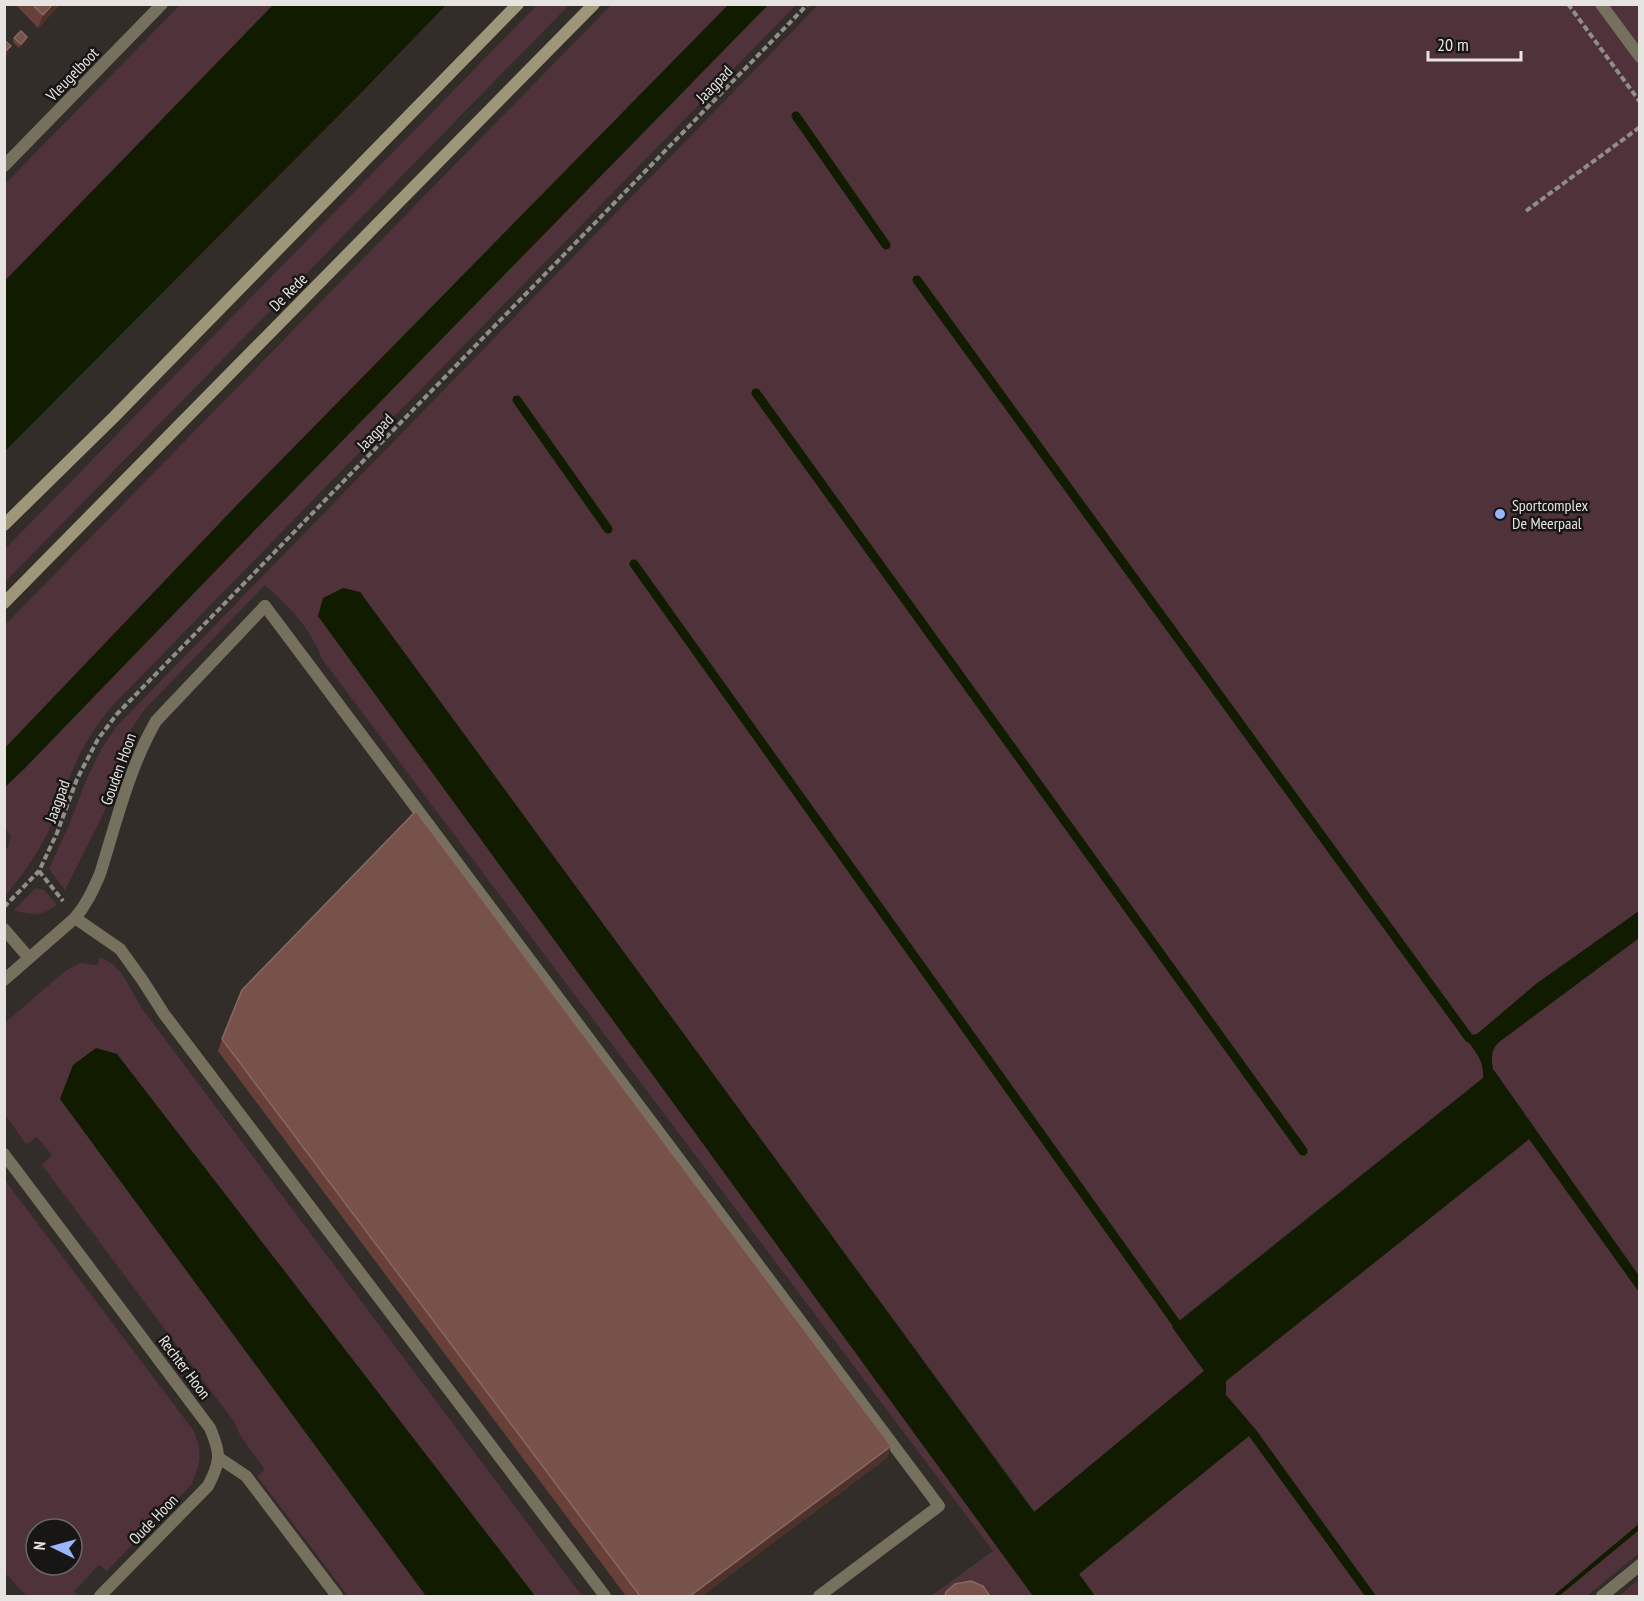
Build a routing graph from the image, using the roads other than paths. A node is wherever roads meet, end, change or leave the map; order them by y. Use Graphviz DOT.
graph roads {
  1 [pos="162,4"];
  2 [pos="518,4"];
  3 [pos="594,4"];
  4 [pos="1601,4"];
  5 [pos="1640,57"];
  6 [pos="4,166"];
  7 [pos="4,525"];
  8 [pos="4,603"];
  9 [pos="75,918"];
  10 [pos="4,929"];
  11 [pos="29,958"];
  12 [pos="4,980"];
  13 [pos="4,1154"];
  14 [pos="219,1458"];
  15 [pos="1640,1565"];
  16 [pos="100,1596"];
  17 [pos="337,1596"];
  18 [pos="605,1596"];
  19 [pos="819,1596"];
  20 [pos="1602,1596"];
  1 -- 6 [label="street, Vleugelboot"];
  2 -- 7 [label="main road"];
  3 -- 8 [label="main road, De Rede"];
  4 -- 5 [label="street"];
  9 -- 11 [label="street, Gouden Hoon"];
  9 -- 18 [label="street"];
  9 -- 19 [label="street, Gouden Hoon"];
  10 -- 11 [label="street"];
  11 -- 12 [label="street, Gouden Hoon"];
  13 -- 14 [label="street, Rechter Hoon"];
  14 -- 16 [label="street, Oude Hoon"];
  14 -- 17 [label="street"];
  15 -- 20 [label="street"];
}
